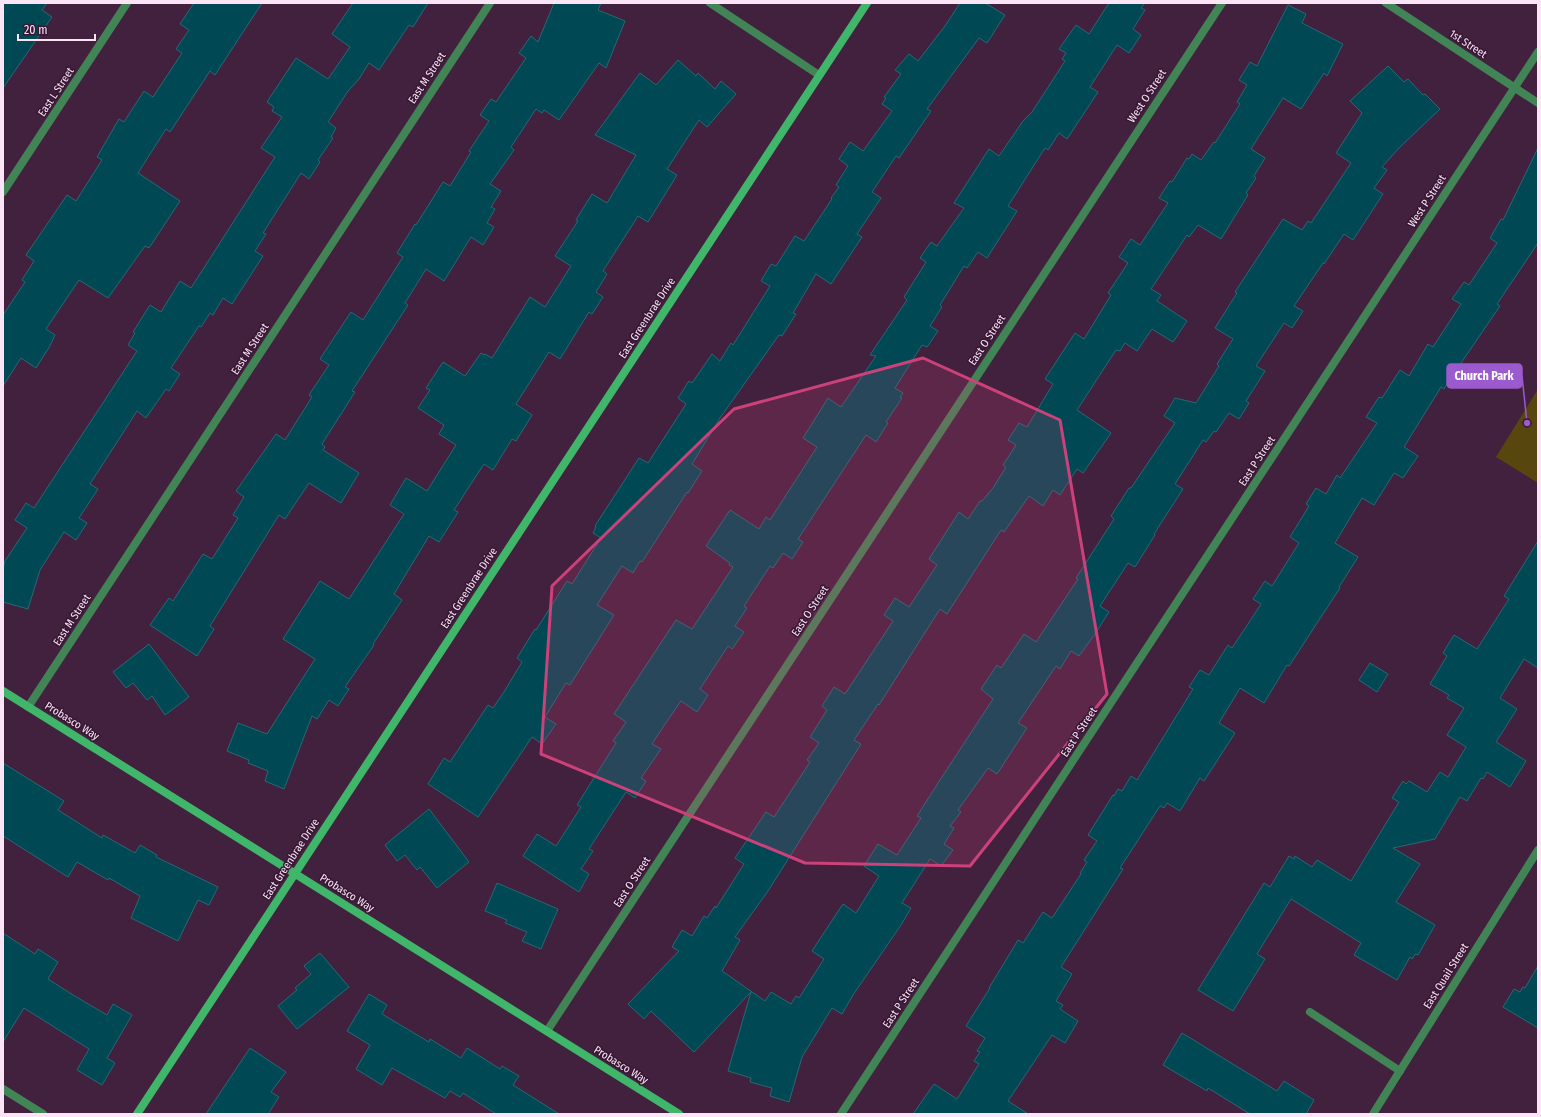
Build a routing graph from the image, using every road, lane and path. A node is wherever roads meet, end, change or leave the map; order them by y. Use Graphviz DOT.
graph roads {
  1 [pos="127,3"];
  2 [pos="490,3"];
  3 [pos="710,3"];
  4 [pos="867,3"];
  5 [pos="1222,3"];
  6 [pos="1386,3"];
  7 [pos="1538,52"];
  8 [pos="820,75"];
  9 [pos="1515,88"];
  10 [pos="1538,103"];
  11 [pos="3,192"];
  12 [pos="1091,202"];
  13 [pos="1335,361"];
  14 [pos="3,691"];
  15 [pos="28,706"];
  16 [pos="1538,850"];
  17 [pos="295,874"];
  18 [pos="1310,1012"];
  19 [pos="547,1032"];
  20 [pos="1400,1071"];
  21 [pos="3,1089"];
  22 [pos="43,1114"];
  23 [pos="137,1114"];
  24 [pos="679,1114"];
  25 [pos="841,1114"];
  26 [pos="1373,1114"];
  1 -- 11 [label="street, East L Street"];
  2 -- 15 [label="street, East M Street"];
  3 -- 8 [label="street"];
  4 -- 8 [label="street, East Greenbrae Drive"];
  5 -- 12 [label="street, West O Street"];
  6 -- 9 [label="street, 1st Street"];
  7 -- 9 [label="street, West P Street"];
  8 -- 17 [label="street, East Greenbrae Drive"];
  9 -- 10 [label="street, 1st Street"];
  9 -- 13 [label="street, West P Street"];
  12 -- 19 [label="street, East O Street"];
  13 -- 25 [label="street, East P Street"];
  14 -- 15 [label="street, Probasco Way"];
  15 -- 17 [label="street, Probasco Way"];
  16 -- 20 [label="street, East Quail Street"];
  17 -- 19 [label="street, Probasco Way"];
  17 -- 23 [label="street, East Greenbrae Drive"];
  18 -- 20 [label="street"];
  19 -- 24 [label="street, Probasco Way"];
  20 -- 26 [label="street, East Quail Street"];
  21 -- 22 [label="street"];
}
